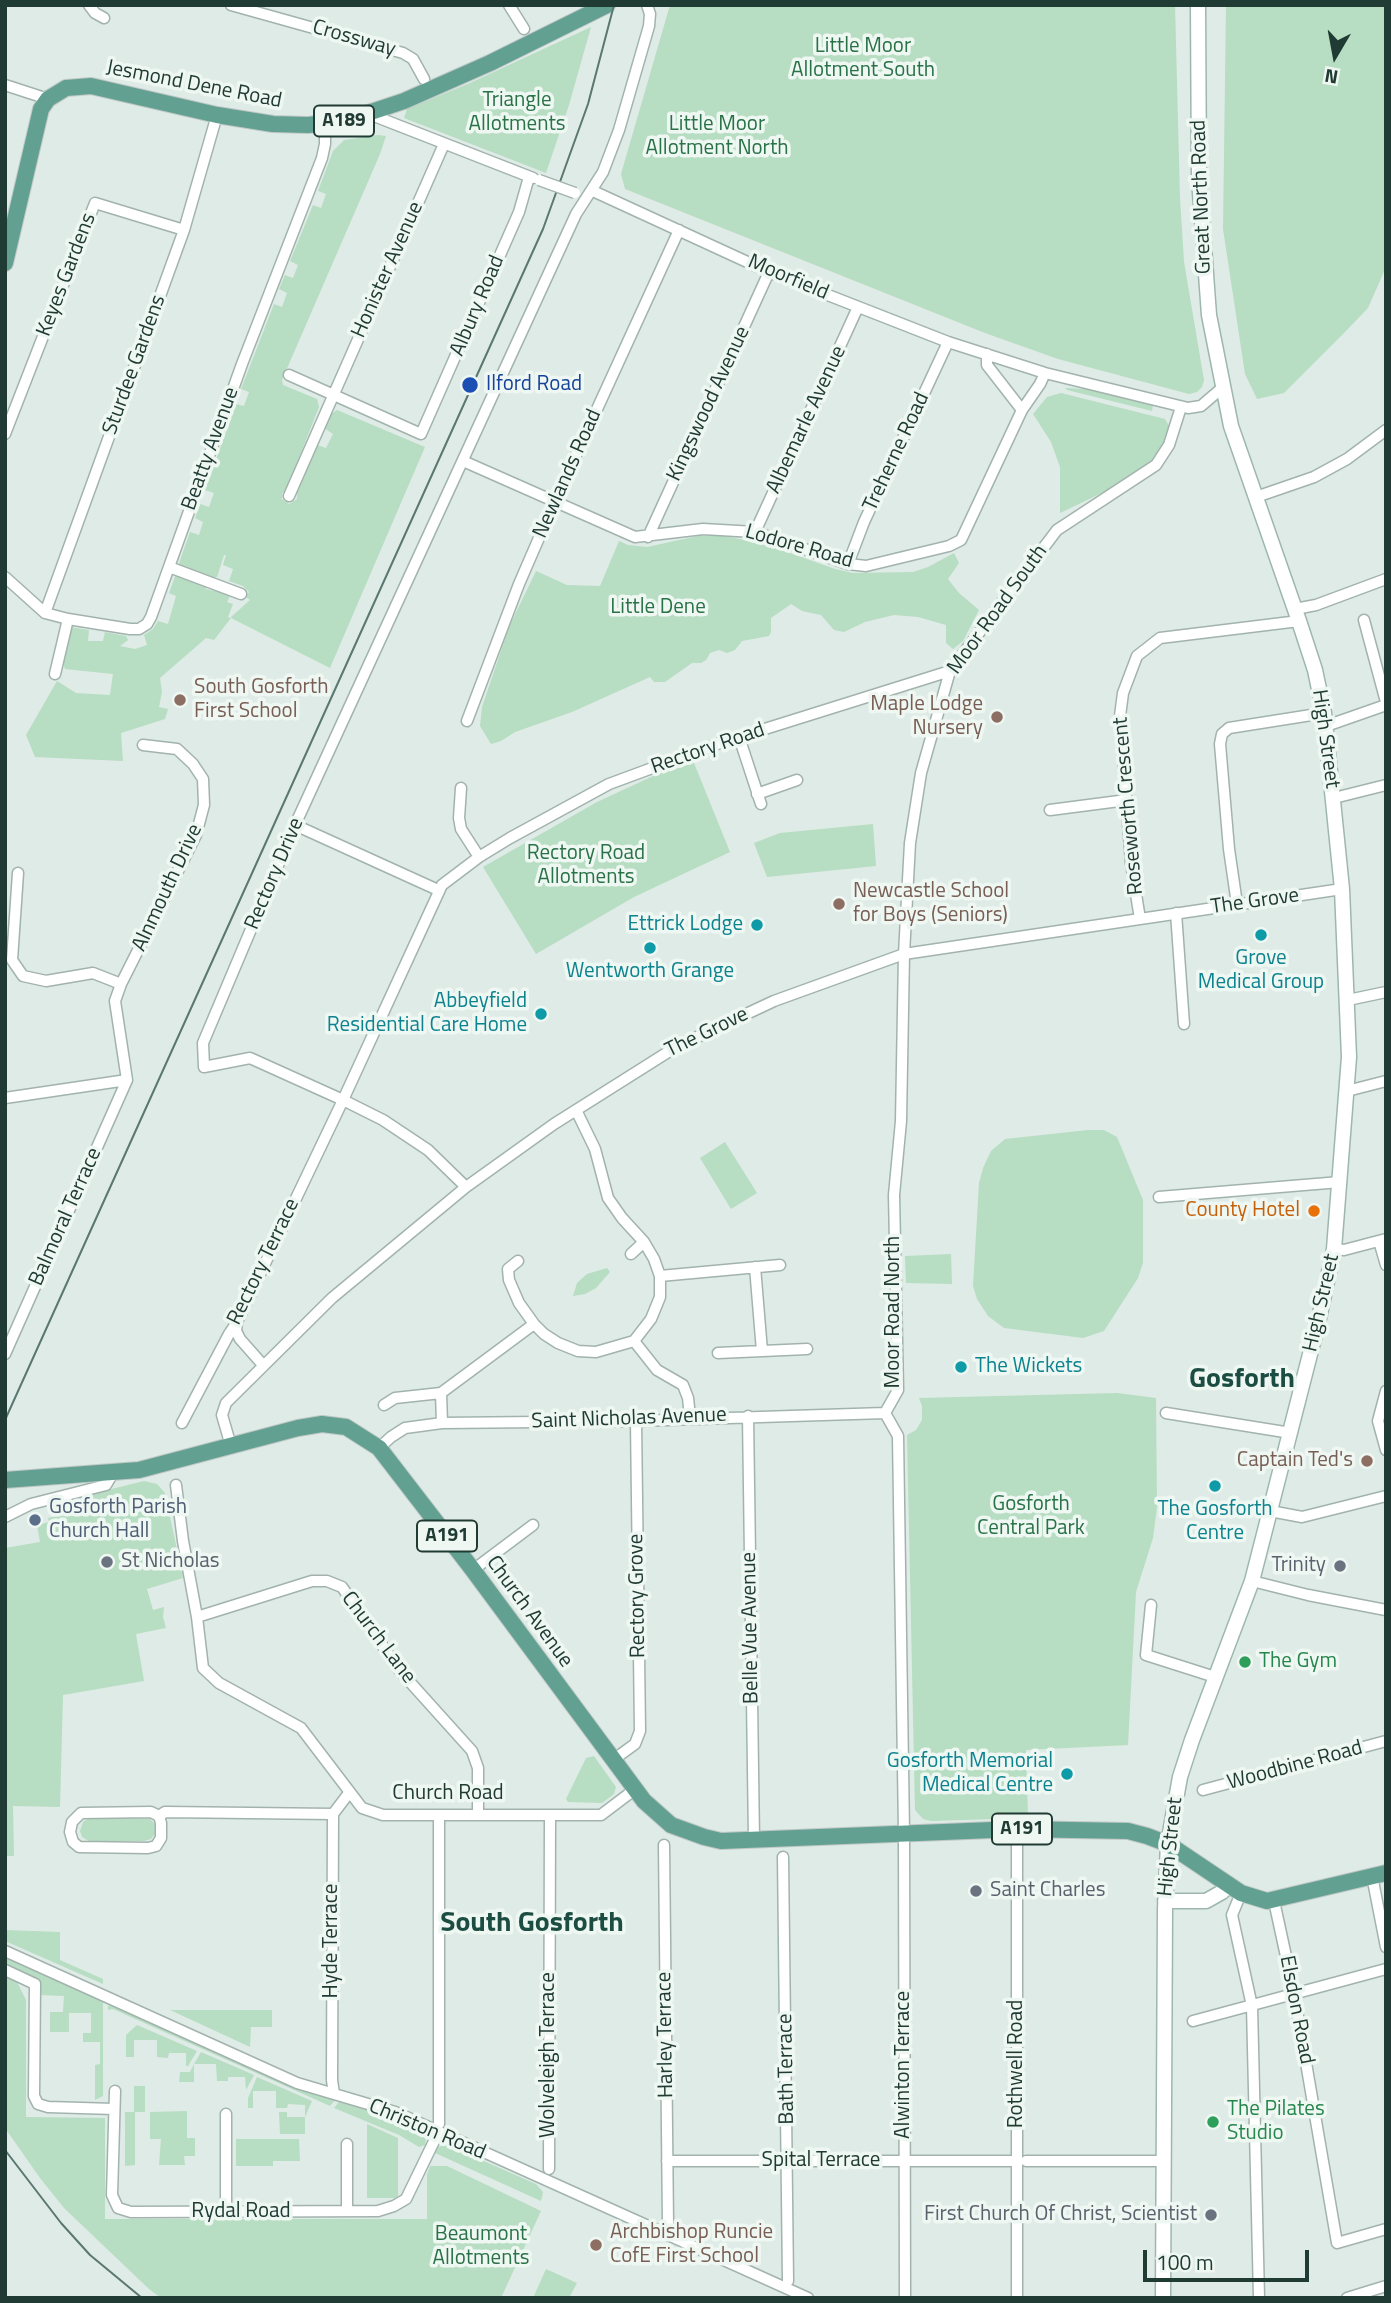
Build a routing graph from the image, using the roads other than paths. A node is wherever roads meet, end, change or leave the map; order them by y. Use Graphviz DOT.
graph roads {
  1 [pos="89,5"];
  2 [pos="231,5"];
  3 [pos="509,5"];
  4 [pos="647,5"];
  5 [pos="1198,5"];
  6 [pos="593,9"];
  7 [pos="104,18"];
  8 [pos="524,29"];
  9 [pos="424,79"];
  10 [pos="5,85"];
  11 [pos="48,99"];
  12 [pos="369,114"];
  13 [pos="217,115"];
  14 [pos="325,124"];
  15 [pos="444,144"];
  16 [pos="534,178"];
  17 [pos="590,194"];
  18 [pos="184,230"];
  19 [pos="680,230"];
  20 [pos="5,263"];
  21 [pos="769,272"];
  22 [pos="858,307"];
  23 [pos="948,342"];
  24 [pos="987,354"];
  25 [pos="1045,373"];
  26 [pos="289,375"];
  27 [pos="1222,388"];
  28 [pos="332,396"];
  29 [pos="1181,407"];
  30 [pos="1022,410"];
  31 [pos="1386,430"];
  32 [pos="5,434"];
  33 [pos="463,461"];
  34 [pos="289,496"];
  35 [pos="1256,497"];
  36 [pos="555,501"];
  37 [pos="755,532"];
  38 [pos="648,537"];
  39 [pos="848,564"];
  40 [pos="169,567"];
  41 [pos="5,577"];
  42 [pos="1386,579"];
  43 [pos="241,594"];
  44 [pos="45,613"];
  45 [pos="1297,615"];
  46 [pos="68,619"];
  47 [pos="1364,620"];
  48 [pos="950,671"];
  49 [pos="55,674"];
  50 [pos="1386,704"];
  51 [pos="1325,719"];
  52 [pos="467,721"];
  53 [pos="739,737"];
  54 [pos="143,745"];
  55 [pos="797,780"];
  56 [pos="1386,785"];
  57 [pos="461,788"];
  58 [pos="1334,798"];
  59 [pos="1127,800"];
  60 [pos="1050,810"];
  61 [pos="295,825"];
  62 [pos="479,857"];
  63 [pos="18,873"];
  64 [pos="1342,889"];
  65 [pos="438,890"];
  66 [pos="1237,904"];
  67 [pos="1177,913"];
  68 [pos="1140,919"];
  69 [pos="904,954"];
  70 [pos="121,984"];
  71 [pos="1386,992"];
  72 [pos="1348,1000"];
  73 [pos="1184,1024"];
  74 [pos="127,1080"];
  75 [pos="1386,1082"];
  76 [pos="1347,1091"];
  77 [pos="5,1098"];
  78 [pos="343,1100"];
  79 [pos="576,1110"];
  80 [pos="1340,1182"];
  81 [pos="466,1186"];
  82 [pos="1159,1197"];
  83 [pos="1382,1240"];
  84 [pos="644,1242"];
  85 [pos="1334,1249"];
  86 [pos="631,1254"];
  87 [pos="518,1261"];
  88 [pos="780,1265"];
  89 [pos="1386,1265"];
  90 [pos="755,1267"];
  91 [pos="660,1276"];
  92 [pos="237,1322"];
  93 [pos="534,1324"];
  94 [pos="634,1341"];
  95 [pos="807,1349"];
  96 [pos="762,1351"];
  97 [pos="718,1353"];
  98 [pos="5,1354"];
  99 [pos="263,1365"];
  100 [pos="1386,1391"];
  101 [pos="441,1393"];
  102 [pos="384,1405"];
  103 [pos="886,1413"];
  104 [pos="1166,1413"];
  105 [pos="748,1416"];
  106 [pos="690,1417"];
  107 [pos="636,1421"];
  108 [pos="182,1423"];
  109 [pos="442,1423"];
  110 [pos="1291,1433"];
  111 [pos="230,1446"];
  112 [pos="379,1448"];
  113 [pos="1386,1450"];
  114 [pos="113,1473"];
  115 [pos="5,1479"];
  116 [pos="176,1485"];
  117 [pos="1386,1496"];
  118 [pos="1270,1511"];
  119 [pos="5,1517"];
  120 [pos="533,1525"];
  121 [pos="473,1570"];
  122 [pos="1252,1581"];
  123 [pos="1151,1605"];
  124 [pos="1386,1610"];
  125 [pos="197,1617"];
  126 [pos="1215,1677"];
  127 [pos="1386,1741"];
  128 [pos="614,1760"];
  129 [pos="1203,1790"];
  130 [pos="348,1793"];
  131 [pos="639,1795"];
  132 [pos="333,1814"];
  133 [pos="478,1815"];
  134 [pos="159,1816"];
  135 [pos="439,1816"];
  136 [pos="550,1816"];
  137 [pos="1017,1829"];
  138 [pos="904,1832"];
  139 [pos="754,1839"];
  140 [pos="1168,1844"];
  141 [pos="664,1845"];
  142 [pos="783,1857"];
  143 [pos="1379,1875"];
  144 [pos="1235,1889"];
  145 [pos="1165,1901"];
  146 [pos="1274,1901"];
  147 [pos="1386,1947"];
  148 [pos="5,1951"];
  149 [pos="1386,1969"];
  150 [pos="5,1970"];
  151 [pos="1294,1993"];
  152 [pos="1252,2006"];
  153 [pos="1193,2021"];
  154 [pos="115,2091"];
  155 [pos="334,2094"];
  156 [pos="114,2109"];
  157 [pos="226,2114"];
  158 [pos="439,2128"];
  159 [pos="347,2144"];
  160 [pos="667,2161"];
  161 [pos="787,2161"];
  162 [pos="904,2161"];
  163 [pos="1022,2161"];
  164 [pos="1165,2161"];
  165 [pos="549,2169"];
  166 [pos="347,2211"];
  167 [pos="226,2212"];
  168 [pos="667,2224"];
  169 [pos="1386,2229"];
  170 [pos="788,2281"];
  171 [pos="1386,2286"];
  172 [pos="808,2298"];
  173 [pos="905,2298"];
  174 [pos="1017,2298"];
  175 [pos="1163,2298"];
  176 [pos="1259,2298"];
  177 [pos="1347,2298"];
  1 -- 7 [label="street"];
  2 -- 9 [label="street, Crossway"];
  3 -- 8 [label="street"];
  4 -- 17 [label="street"];
  5 -- 27 [label="main road, Great North Road"];
  6 -- 12 [label="main road, Jesmond Dene Road / A189"];
  10 -- 11 [label="street"];
  11 -- 13 [label="main road, Jesmond Dene Road / A189"];
  11 -- 20 [label="main road"];
  12 -- 14 [label="main road, Jesmond Dene Road / A189"];
  12 -- 15 [label="street, Moorfield"];
  13 -- 14 [label="main road, Jesmond Dene Road / A189"];
  13 -- 18 [label="street, Sturdee Gardens"];
  14 -- 40 [label="street, Beatty Avenue"];
  15 -- 16 [label="street, Moorfield"];
  15 -- 28 [label="street, Honister Avenue"];
  16 -- 17 [label="street, Moorfield, bridge"];
  16 -- 28 [label="street, Albury Road"];
  17 -- 19 [label="street, Moorfield"];
  17 -- 33 [label="street"];
  18 -- 32 [label="street, Keyes Gardens"];
  18 -- 44 [label="street, Sturdee Gardens"];
  19 -- 21 [label="street, Moorfield"];
  19 -- 36 [label="street, Newlands Road"];
  21 -- 22 [label="street, Moorfield"];
  21 -- 38 [label="street, Kingswood Avenue"];
  22 -- 23 [label="street, Moorfield"];
  22 -- 37 [label="street, Albemarle Avenue"];
  23 -- 24 [label="street, Moorfield"];
  23 -- 39 [label="street, Treherne Road"];
  24 -- 25 [label="street, Moorfield"];
  24 -- 30 [label="street"];
  25 -- 29 [label="street, Moorfield"];
  25 -- 30 [label="street, Lodore Road"];
  26 -- 28 [label="street"];
  27 -- 29 [label="street"];
  27 -- 35 [label="main road, High Street"];
  28 -- 34 [label="street, Honister Avenue"];
  29 -- 48 [label="street, Moor Road South"];
  30 -- 39 [label="street, Lodore Road"];
  31 -- 35 [label="street"];
  33 -- 36 [label="street, Lodore Road"];
  33 -- 61 [label="street, Rectory Drive"];
  35 -- 45 [label="main road, High Street"];
  36 -- 38 [label="street, Lodore Road"];
  36 -- 52 [label="street, Newlands Road"];
  37 -- 38 [label="street, Lodore Road"];
  37 -- 39 [label="street, Lodore Road"];
  40 -- 43 [label="street"];
  40 -- 46 [label="street, Beatty Avenue"];
  41 -- 44 [label="street, Beatty Avenue"];
  42 -- 45 [label="street, Roseworth Crescent"];
  44 -- 46 [label="street, Beatty Avenue"];
  45 -- 51 [label="main road, High Street"];
  45 -- 59 [label="street, Roseworth Crescent"];
  46 -- 49 [label="street"];
  47 -- 50 [label="street"];
  48 -- 53 [label="street, Rectory Road"];
  48 -- 69 [label="street, Moor Road South"];
  50 -- 51 [label="street"];
  51 -- 58 [label="main road, High Street"];
  51 -- 66 [label="street"];
  53 -- 55 [label="street"];
  53 -- 62 [label="street, Rectory Road"];
  54 -- 70 [label="street, Alnmouth Drive"];
  56 -- 58 [label="street"];
  57 -- 62 [label="street"];
  58 -- 64 [label="main road, High Street"];
  59 -- 60 [label="street"];
  59 -- 68 [label="street, Roseworth Crescent"];
  61 -- 65 [label="street"];
  61 -- 78 [label="street, Rectory Drive"];
  62 -- 65 [label="street, Rectory Road"];
  63 -- 70 [label="street"];
  64 -- 66 [label="street, The Grove"];
  64 -- 72 [label="main road, High Street"];
  65 -- 78 [label="street, Rectory Road"];
  66 -- 67 [label="street, The Grove"];
  67 -- 68 [label="street, The Grove"];
  67 -- 73 [label="street"];
  68 -- 69 [label="street, The Grove"];
  69 -- 79 [label="street, The Grove"];
  69 -- 103 [label="street, Moor Road North"];
  70 -- 74 [label="street, Alnmouth Drive"];
  71 -- 72 [label="street"];
  72 -- 76 [label="main road, High Street"];
  74 -- 77 [label="street"];
  74 -- 98 [label="street, Balmoral Terrace"];
  75 -- 76 [label="street"];
  76 -- 80 [label="main road, High Street"];
  78 -- 81 [label="street"];
  78 -- 92 [label="street, Rectory Terrace"];
  79 -- 81 [label="street, The Grove"];
  79 -- 84 [label="street"];
  80 -- 82 [label="street"];
  80 -- 85 [label="main road, High Street"];
  81 -- 99 [label="street, The Grove"];
  83 -- 85 [label="street"];
  83 -- 89 [label="street"];
  84 -- 86 [label="street"];
  84 -- 91 [label="street"];
  85 -- 110 [label="main road, High Street"];
  87 -- 93 [label="street"];
  88 -- 90 [label="street"];
  90 -- 91 [label="street"];
  90 -- 96 [label="street"];
  91 -- 94 [label="street"];
  92 -- 99 [label="street"];
  92 -- 108 [label="street, Rectory Terrace"];
  93 -- 94 [label="street"];
  93 -- 101 [label="street"];
  94 -- 106 [label="street"];
  95 -- 96 [label="street"];
  96 -- 97 [label="street"];
  99 -- 111 [label="street, The Grove"];
  100 -- 113 [label="street"];
  101 -- 102 [label="street"];
  101 -- 109 [label="street"];
  103 -- 105 [label="street, Saint Nicholas Avenue"];
  103 -- 138 [label="street, Moor Road North"];
  104 -- 110 [label="street"];
  105 -- 106 [label="street, Saint Nicholas Avenue"];
  105 -- 139 [label="street, Belle Vue Avenue"];
  106 -- 107 [label="street, Saint Nicholas Avenue"];
  107 -- 109 [label="street, Saint Nicholas Avenue"];
  107 -- 128 [label="street, Rectory Grove"];
  109 -- 112 [label="street, Saint Nicholas Avenue"];
  110 -- 118 [label="main road, High Street"];
  111 -- 112 [label="main road, Church Avenue / A191"];
  111 -- 114 [label="main road, Church Avenue / A191"];
  112 -- 121 [label="main road, Church Avenue / A191"];
  114 -- 115 [label="main road, A191"];
  114 -- 119 [label="street"];
  116 -- 125 [label="street, Church Road"];
  117 -- 118 [label="street"];
  118 -- 122 [label="main road, High Street"];
  120 -- 121 [label="street"];
  121 -- 128 [label="main road, Church Avenue / A191"];
  122 -- 124 [label="street"];
  122 -- 126 [label="main road, High Street"];
  123 -- 126 [label="street"];
  125 -- 130 [label="street, Church Road"];
  125 -- 133 [label="street, Church Lane"];
  126 -- 140 [label="main road, High Street"];
  127 -- 129 [label="street, Woodbine Road"];
  128 -- 131 [label="main road, Church Avenue / A191"];
  130 -- 132 [label="street"];
  130 -- 135 [label="street, Church Road"];
  131 -- 136 [label="street, Church Road"];
  131 -- 139 [label="main road, A191"];
  132 -- 134 [label="street"];
  132 -- 155 [label="street, Hyde Terrace"];
  133 -- 135 [label="street, Church Road"];
  133 -- 136 [label="street, Church Road"];
  134 -- 134 [label="street"];
  135 -- 158 [label="street"];
  136 -- 165 [label="street, Wolveleigh Terrace"];
  137 -- 138 [label="main road, A191"];
  137 -- 140 [label="main road, A191"];
  137 -- 163 [label="street, Rothwell Road"];
  138 -- 139 [label="main road, A191"];
  138 -- 162 [label="street, Alwinton Terrace"];
  140 -- 144 [label="main road, A191"];
  140 -- 145 [label="main road, High Street"];
  141 -- 160 [label="street, Harley Terrace"];
  142 -- 161 [label="street, Bath Terrace"];
  143 -- 146 [label="main road, A191"];
  143 -- 147 [label="street"];
  144 -- 145 [label="main road"];
  144 -- 146 [label="main road, A191"];
  144 -- 152 [label="street"];
  145 -- 164 [label="main road, High Street"];
  146 -- 151 [label="street, Elsdon Road"];
  148 -- 155 [label="street, Christon Road"];
  149 -- 151 [label="street"];
  150 -- 156 [label="street"];
  151 -- 152 [label="street"];
  151 -- 169 [label="street, Elsdon Road"];
  152 -- 153 [label="street"];
  152 -- 176 [label="street"];
  154 -- 156 [label="street, Rydal Road"];
  155 -- 158 [label="street, Christon Road"];
  156 -- 167 [label="street, Rydal Road"];
  157 -- 167 [label="street"];
  158 -- 166 [label="street, Rydal Road"];
  158 -- 172 [label="street, Christon Road"];
  159 -- 166 [label="street"];
  160 -- 161 [label="street, Spital Terrace"];
  160 -- 168 [label="street, Harley Terrace"];
  161 -- 162 [label="street, Spital Terrace"];
  161 -- 170 [label="street, Bath Terrace"];
  162 -- 163 [label="street, Spital Terrace"];
  162 -- 173 [label="street, Alwinton Terrace"];
  163 -- 164 [label="street, Spital Terrace"];
  163 -- 174 [label="street, Rothwell Road"];
  164 -- 175 [label="main road, High Street"];
  166 -- 167 [label="street, Rydal Road"];
  171 -- 177 [label="street"];
}
